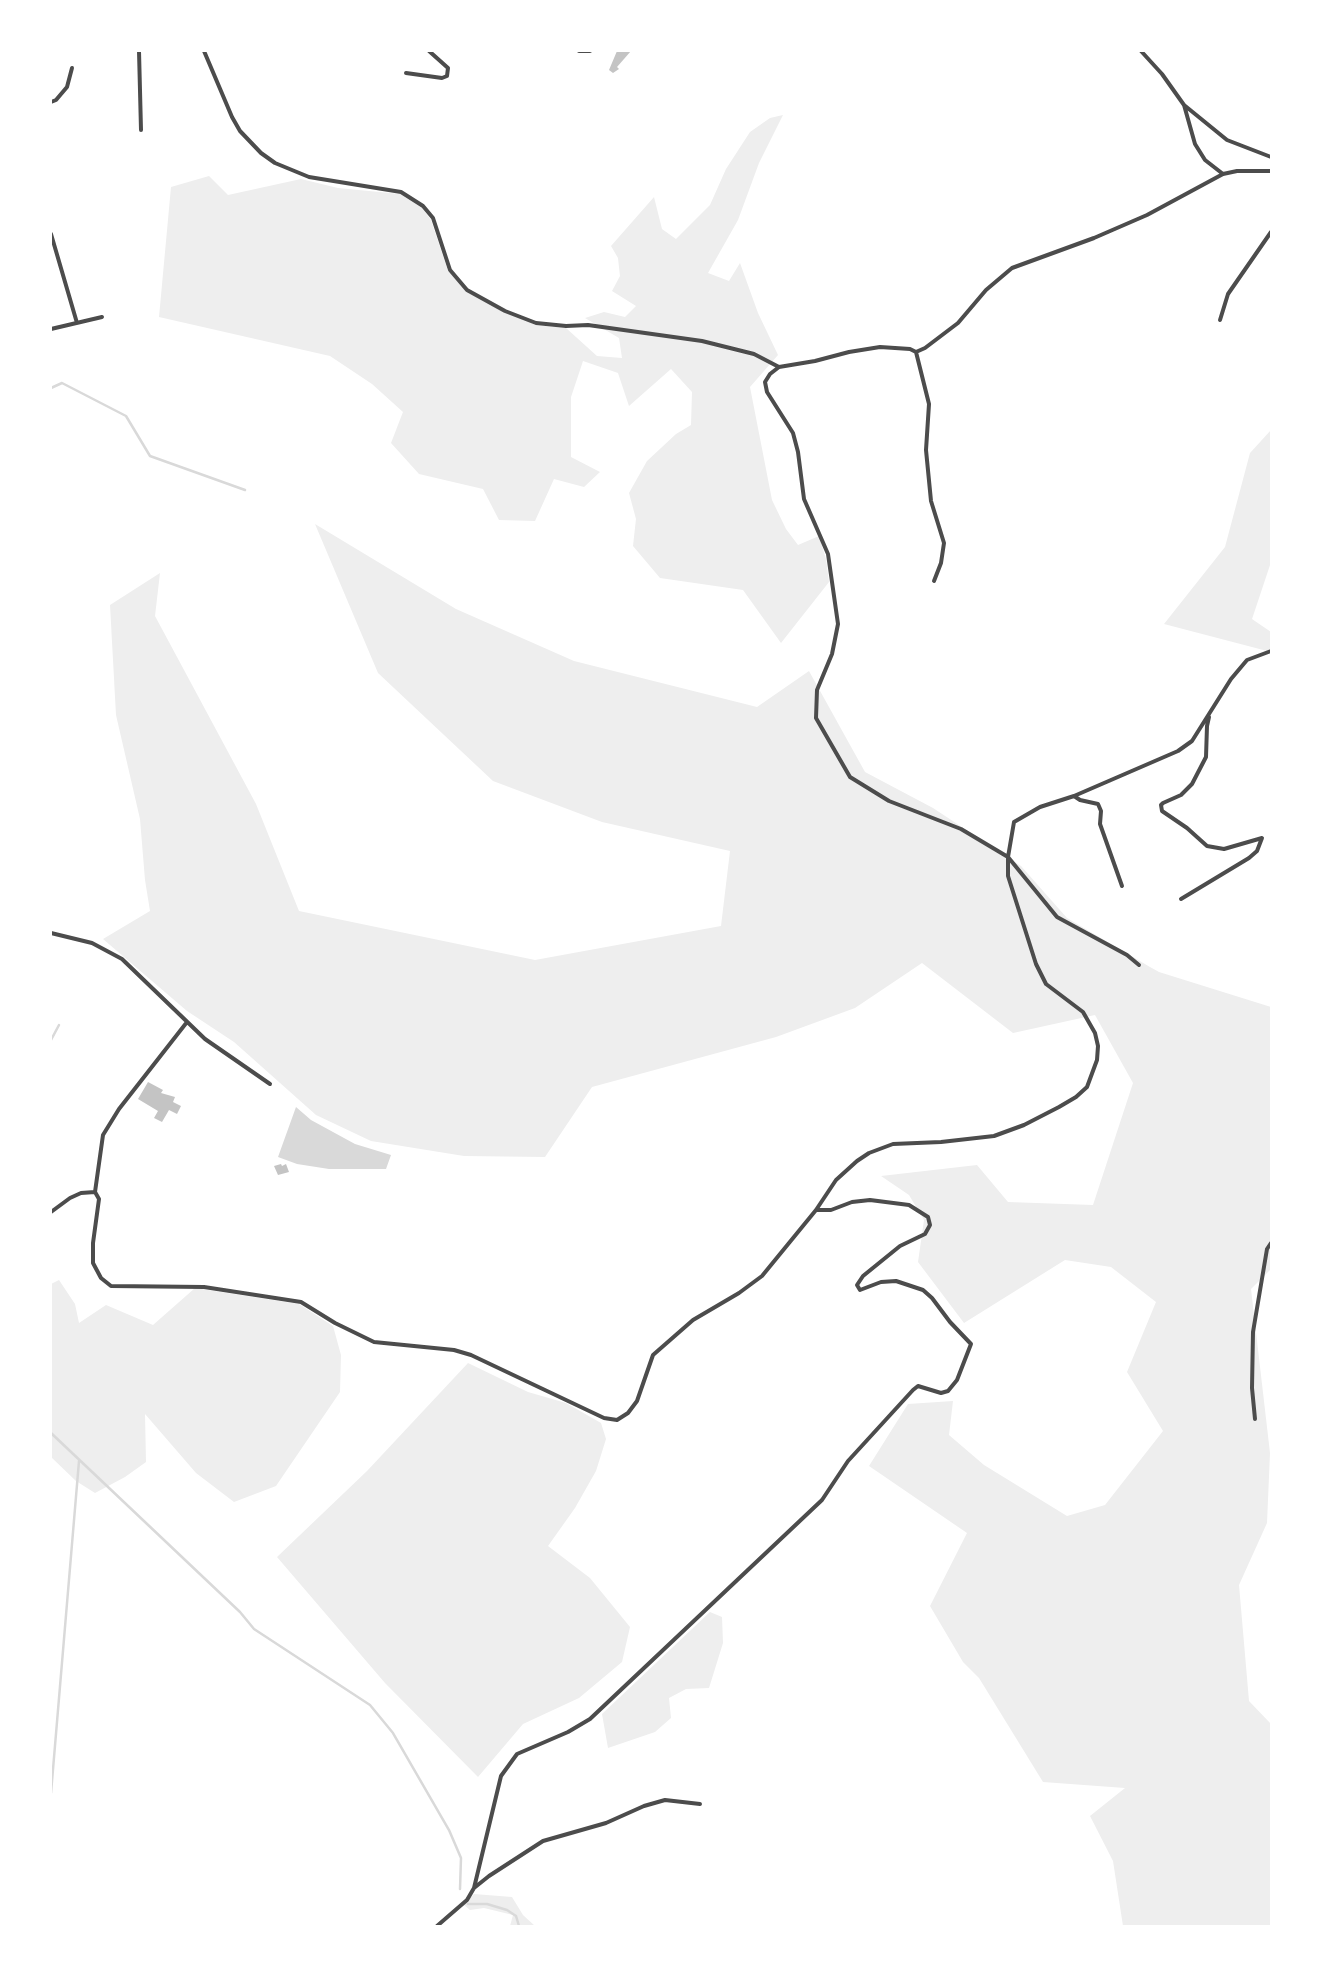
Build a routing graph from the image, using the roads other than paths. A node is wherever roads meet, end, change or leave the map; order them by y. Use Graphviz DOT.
graph roads {
  1 [pos="139,51"];
  2 [pos="204,51"];
  3 [pos="429,51"];
  4 [pos="579,51"];
  5 [pos="590,51"];
  6 [pos="1141,51"];
  7 [pos="72,68"];
  8 [pos="406,73"];
  9 [pos="51,102"];
  10 [pos="1184,105"];
  11 [pos="141,130"];
  12 [pos="1271,157"];
  13 [pos="1271,171"];
  14 [pos="1223,174"];
  15 [pos="1271,232"];
  16 [pos="51,234"];
  17 [pos="102,317"];
  18 [pos="1220,320"];
  19 [pos="77,323"];
  20 [pos="51,329"];
  21 [pos="916,352"];
  22 [pos="779,367"];
  23 [pos="934,581"];
  24 [pos="1271,651"];
  25 [pos="1212,710"];
  26 [pos="1074,796"];
  27 [pos="1008,856"];
  28 [pos="1122,886"];
  29 [pos="1181,899"];
  30 [pos="51,933"];
  31 [pos="1139,965"];
  32 [pos="187,1022"];
  33 [pos="270,1084"];
  34 [pos="95,1192"];
  35 [pos="816,1210"];
  36 [pos="51,1212"];
  37 [pos="1271,1243"];
  38 [pos="1255,1419"];
  39 [pos="700,1804"];
  40 [pos="474,1888"];
  41 [pos="436,1926"];
  1 -- 11 [label="street"];
  2 -- 22 [label="street"];
  3 -- 8 [label="street"];
  4 -- 5 [label="street"];
  6 -- 10 [label="street"];
  7 -- 9 [label="street"];
  10 -- 12 [label="street"];
  10 -- 14 [label="street"];
  13 -- 14 [label="street"];
  14 -- 21 [label="street"];
  15 -- 18 [label="street"];
  16 -- 19 [label="street"];
  17 -- 19 [label="street"];
  19 -- 20 [label="street"];
  21 -- 22 [label="street"];
  21 -- 23 [label="street"];
  22 -- 27 [label="street"];
  24 -- 25 [label="street"];
  25 -- 26 [label="street"];
  25 -- 29 [label="street"];
  26 -- 27 [label="street"];
  26 -- 28 [label="street"];
  27 -- 31 [label="street"];
  27 -- 35 [label="street"];
  30 -- 32 [label="street"];
  32 -- 33 [label="street"];
  32 -- 34 [label="street"];
  34 -- 35 [label="street"];
  34 -- 36 [label="street"];
  35 -- 40 [label="street"];
  37 -- 38 [label="street"];
  39 -- 40 [label="street"];
  40 -- 41 [label="street"];
}
